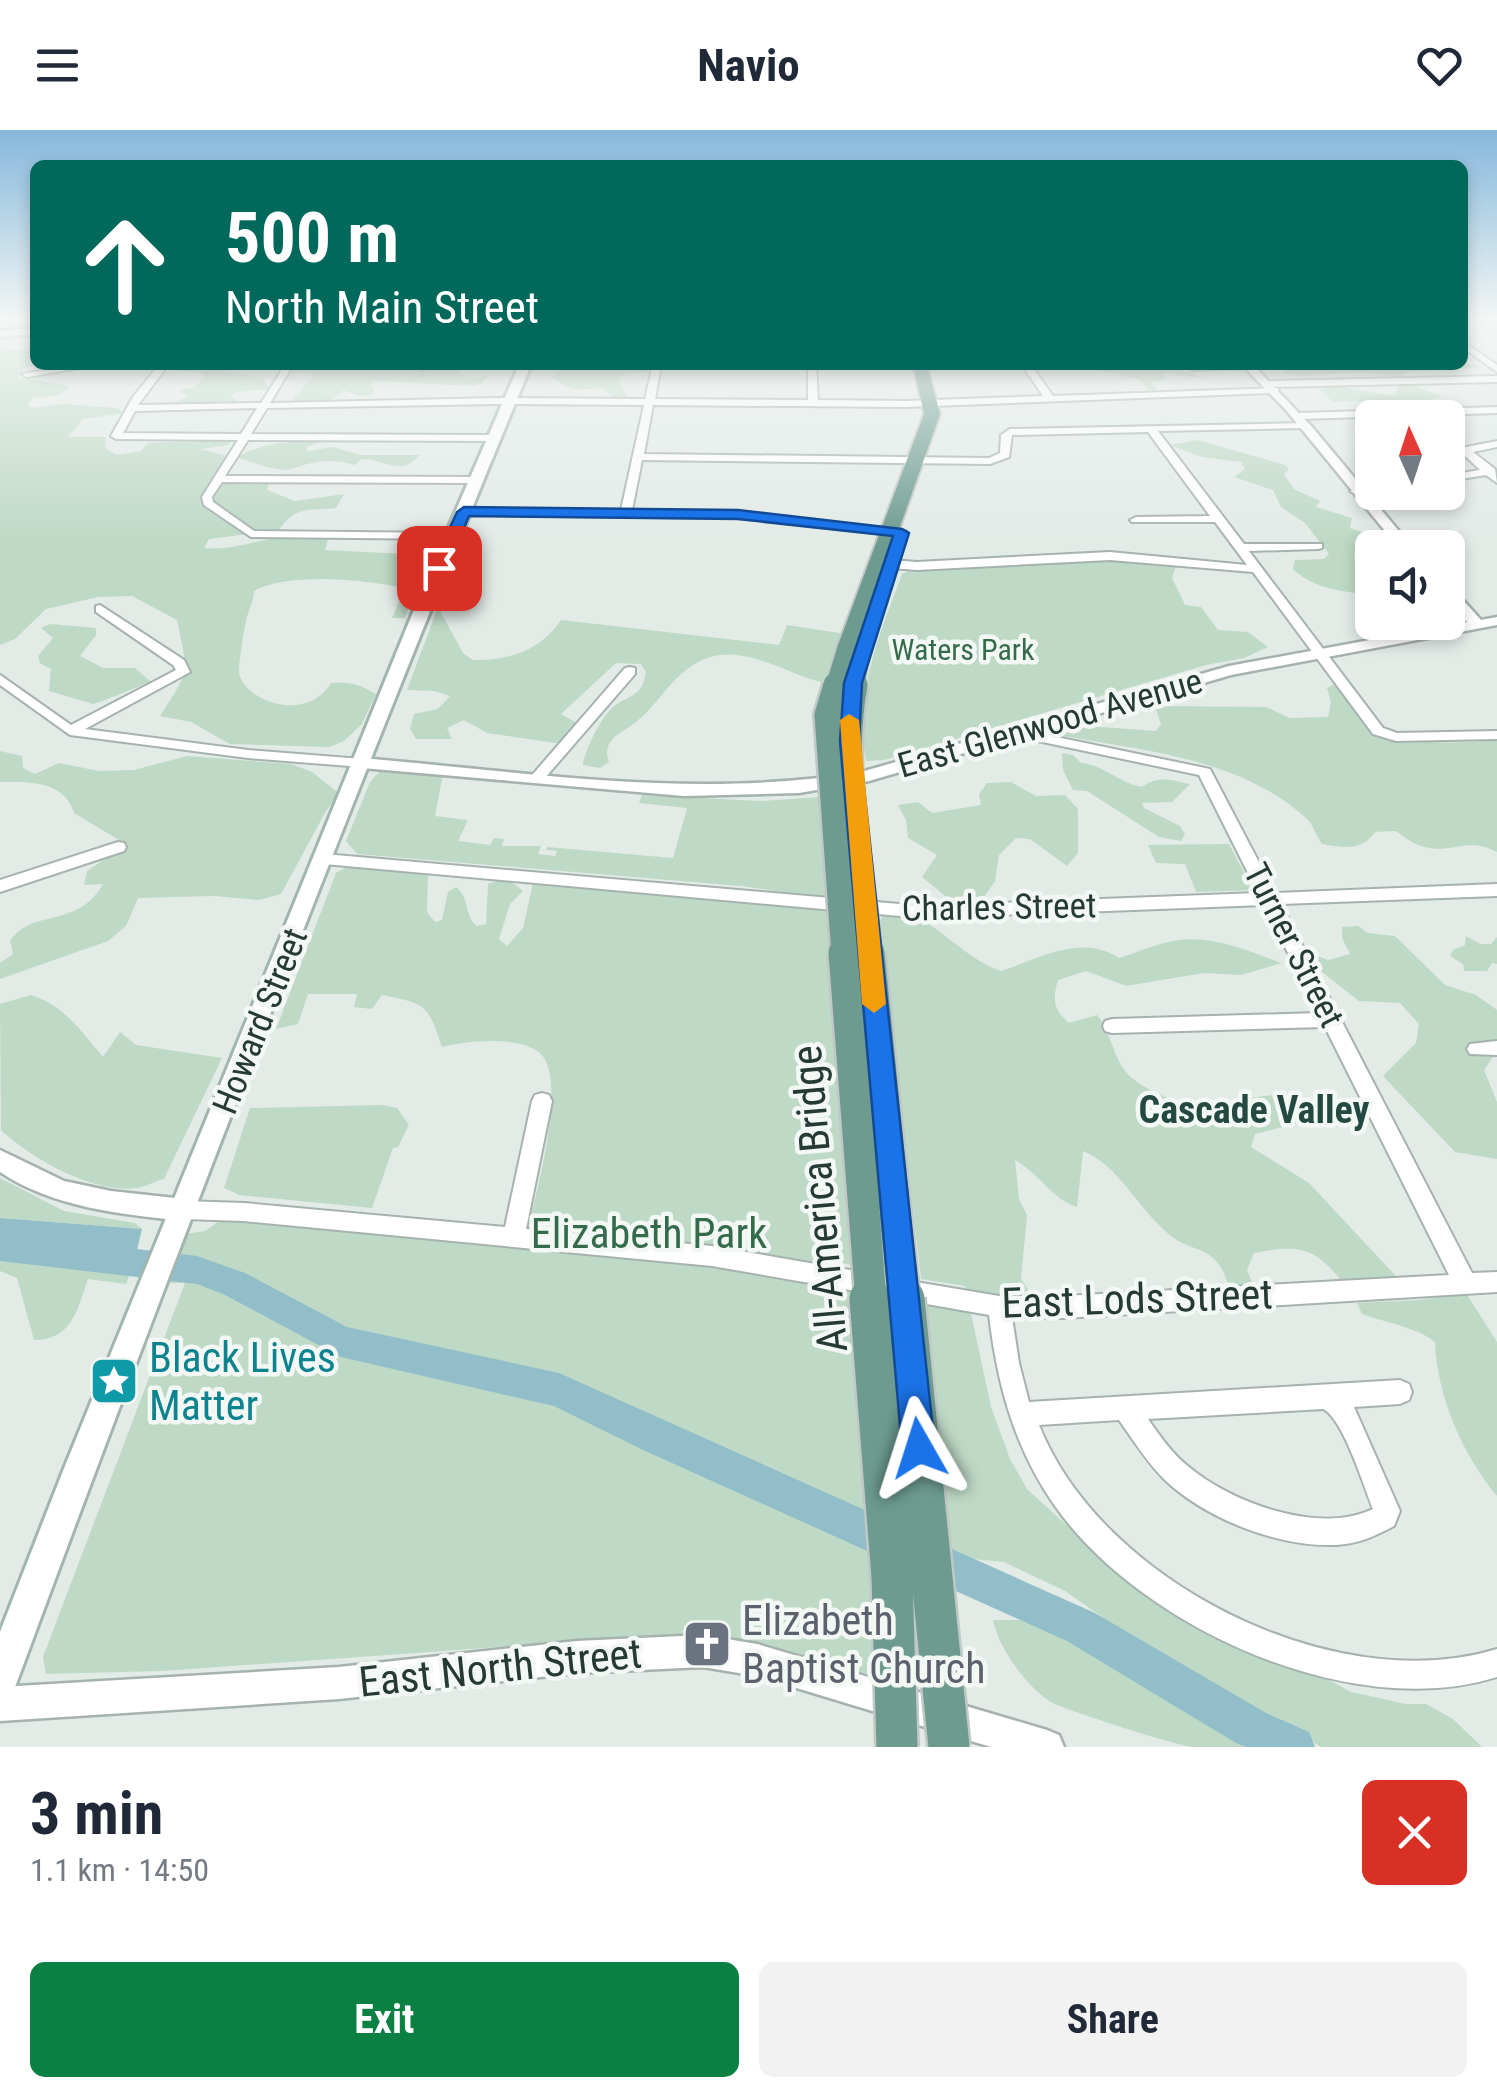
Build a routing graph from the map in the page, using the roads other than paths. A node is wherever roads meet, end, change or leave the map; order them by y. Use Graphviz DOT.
graph roads {
  1 [pos="144,393"];
  2 [pos="272,393"];
  3 [pos="513,393"];
  4 [pos="652,393"];
  5 [pos="812,393"];
  6 [pos="928,393"];
  7 [pos="1046,393"];
  8 [pos="1128,393"];
  9 [pos="1278,393"];
  10 [pos="1049,397"];
  11 [pos="510,401"];
  12 [pos="650,402"];
  13 [pos="931,403"];
  14 [pos="812,404"];
  15 [pos="265,405"];
  16 [pos="134,408"];
  17 [pos="1497,410"];
  18 [pos="1302,420"];
  19 [pos="1151,429"];
  20 [pos="494,438"];
  21 [pos="244,439"];
  22 [pos="1497,444"];
  23 [pos="639,457"];
  24 [pos="917,460"];
  25 [pos="1494,474"];
  26 [pos="1465,477"];
  27 [pos="219,479"];
  28 [pos="476,480"];
  29 [pos="1355,490"];
  30 [pos="1373,510"];
  31 [pos="464,512"];
  32 [pos="626,513"];
  33 [pos="1218,518"];
  34 [pos="1136,520"];
  35 [pos="1390,530"];
  36 [pos="895,532"];
  37 [pos="453,536"];
  38 [pos="1318,546"];
  39 [pos="1240,548"];
  40 [pos="882,568"];
  41 [pos="1256,569"];
  42 [pos="100,609"];
  43 [pos="1465,610"];
  44 [pos="1497,621"];
  45 [pos="1478,624"];
  46 [pos="855,648"];
  47 [pos="1320,652"];
  48 [pos="630,671"];
  49 [pos="0,679"];
  50 [pos="70,731"];
  51 [pos="1026,731"];
  52 [pos="1497,734"];
  53 [pos="362,762"];
  54 [pos="539,776"];
  55 [pos="118,847"];
  56 [pos="324,859"];
  57 [pos="0,886"];
  58 [pos="1497,890"];
  59 [pos="1272,899"];
  60 [pos="1332,1020"];
  61 [pos="1112,1026"];
  62 [pos="542,1100"];
  63 [pos="0,1160"];
  64 [pos="178,1223"];
  65 [pos="514,1236"];
  66 [pos="1497,1282"];
  67 [pos="1466,1283"];
  68 [pos="999,1306"];
  69 [pos="1400,1392"];
  70 [pos="1324,1397"];
  71 [pos="1125,1408"];
  72 [pos="1021,1414"];
  73 [pos="1495,1667"];
  74 [pos="0,1679"];
  75 [pos="0,1704"];
  76 [pos="897,1747"];
  77 [pos="949,1747"];
  78 [pos="1047,1747"];
  1 -- 16 [label="street"];
  2 -- 15 [label="street"];
  3 -- 11 [label="main road, Howard Street"];
  4 -- 12 [label="street"];
  5 -- 14 [label="street"];
  6 -- 13 [label="main road"];
  7 -- 10 [label="street"];
  8 -- 10 [label="street"];
  9 -- 18 [label="street"];
  10 -- 13 [label="street"];
  11 -- 12 [label="street"];
  11 -- 15 [label="street"];
  11 -- 20 [label="main road, Howard Street"];
  12 -- 14 [label="street"];
  12 -- 23 [label="street"];
  13 -- 14 [label="street"];
  13 -- 24 [label="main road"];
  15 -- 16 [label="street"];
  15 -- 21 [label="street"];
  16 -- 21 [label="street"];
  17 -- 18 [label="street"];
  18 -- 19 [label="street"];
  18 -- 29 [label="street"];
  19 -- 24 [label="street"];
  19 -- 33 [label="street"];
  20 -- 21 [label="street"];
  20 -- 28 [label="main road, Howard Street"];
  21 -- 27 [label="street"];
  22 -- 25 [label="street"];
  23 -- 24 [label="street"];
  23 -- 32 [label="street"];
  24 -- 36 [label="main road"];
  25 -- 26 [label="street"];
  27 -- 28 [label="street"];
  27 -- 37 [label="street"];
  28 -- 31 [label="main road, Howard Street"];
  30 -- 35 [label="street"];
  31 -- 32 [label="street"];
  31 -- 37 [label="main road, Howard Street"];
  32 -- 36 [label="street"];
  33 -- 34 [label="street"];
  33 -- 39 [label="street"];
  36 -- 40 [label="main road"];
  37 -- 53 [label="main road, Howard Street"];
  38 -- 39 [label="street"];
  39 -- 41 [label="street"];
  40 -- 41 [label="street"];
  40 -- 46 [label="main road"];
  41 -- 47 [label="street"];
  42 -- 50 [label="street"];
  43 -- 45 [label="street"];
  44 -- 45 [label="street, East Glenwood Avenue"];
  45 -- 47 [label="street, East Glenwood Avenue"];
  46 -- 76 [label="main road, All-America Bridge, bridge"];
  46 -- 77 [label="main road, All-America Bridge, bridge"];
  47 -- 51 [label="street, East Glenwood Avenue"];
  47 -- 52 [label="street"];
  48 -- 54 [label="street"];
  49 -- 50 [label="street"];
  50 -- 53 [label="street"];
  51 -- 54 [label="street, East Glenwood Avenue"];
  51 -- 59 [label="street, Turner Street"];
  53 -- 54 [label="street, East Glenwood Avenue"];
  53 -- 56 [label="main road, Howard Street"];
  55 -- 57 [label="street"];
  56 -- 59 [label="street, Charles Street"];
  56 -- 64 [label="main road, Howard Street"];
  58 -- 59 [label="street, Charles Street"];
  59 -- 60 [label="street, Turner Street"];
  60 -- 61 [label="street"];
  60 -- 67 [label="street, Turner Street"];
  62 -- 65 [label="street"];
  63 -- 64 [label="street"];
  64 -- 65 [label="street, East Lods Street"];
  64 -- 74 [label="main road, Howard Street"];
  65 -- 68 [label="street, East Lods Street"];
  66 -- 67 [label="street, East Lods Street"];
  67 -- 68 [label="street, East Lods Street"];
  68 -- 72 [label="street"];
  69 -- 70 [label="street"];
  70 -- 71 [label="street"];
  70 -- 71 [label="street"];
  71 -- 72 [label="street"];
  72 -- 73 [label="street"];
  75 -- 78 [label="street, East North Street"];
}
